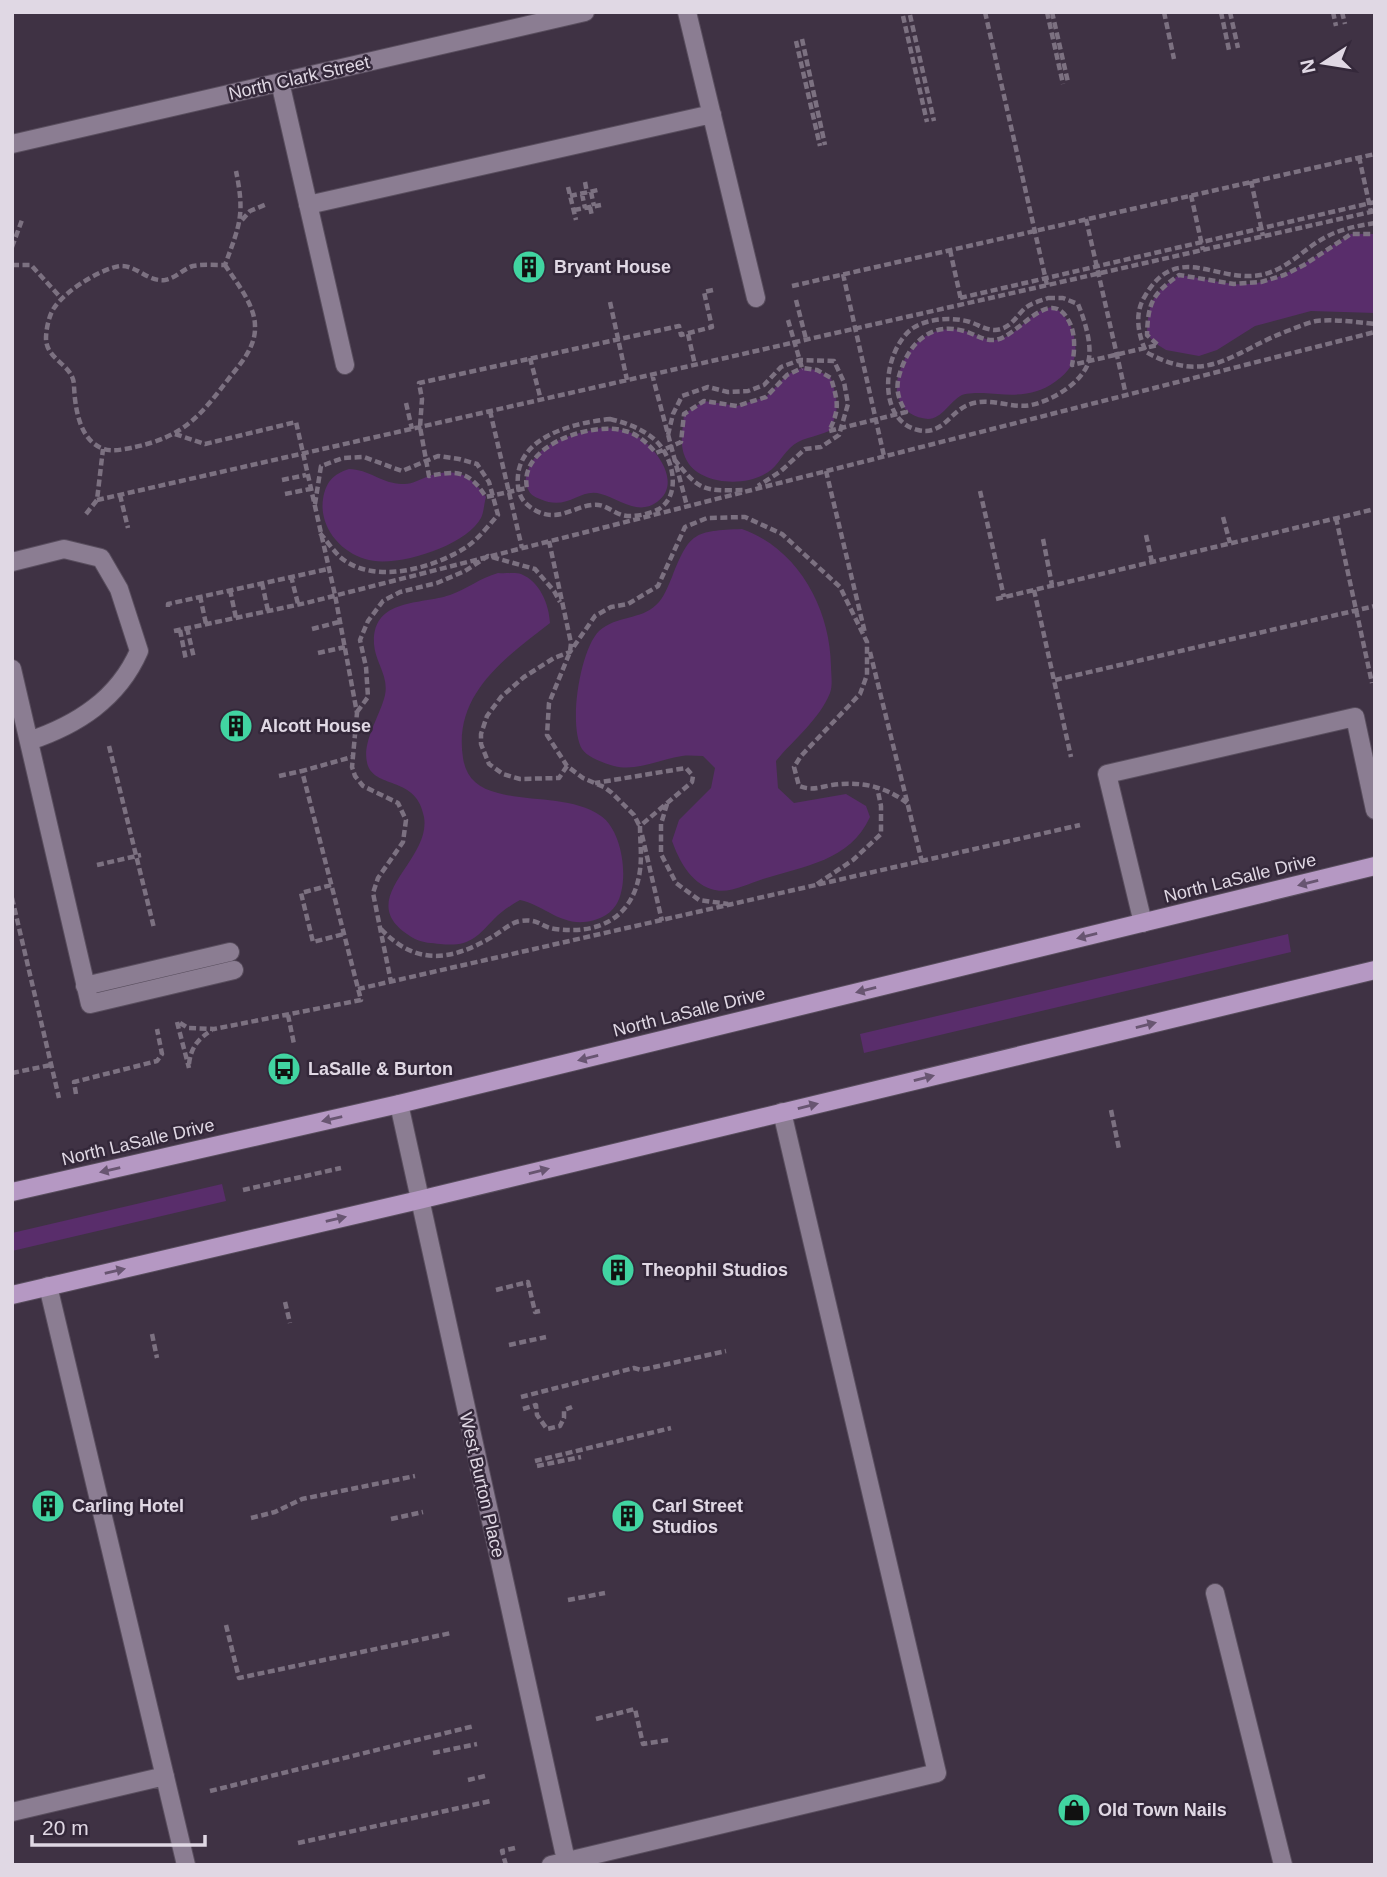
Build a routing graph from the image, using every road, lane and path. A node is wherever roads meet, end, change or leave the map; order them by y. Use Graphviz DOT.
graph roads {
  1 [pos="585,12"];
  2 [pos="687,12"];
  3 [pos="985,12"];
  4 [pos="1050,12"];
  5 [pos="1164,12"];
  6 [pos="1221,12"];
  7 [pos="1230,12"];
  8 [pos="1333,12"];
  9 [pos="1342,12"];
  10 [pos="909,15"];
  11 [pos="903,16"];
  12 [pos="1345,24"];
  13 [pos="1336,26"];
  14 [pos="799,40"];
  15 [pos="1238,48"];
  16 [pos="1229,50"];
  17 [pos="1174,59"];
  18 [pos="279,82"];
  19 [pos="1065,83"];
  20 [pos="712,114"];
  21 [pos="934,121"];
  22 [pos="927,122"];
  23 [pos="12,144"];
  24 [pos="822,146"];
  25 [pos="1375,153"];
  26 [pos="1359,157"];
  27 [pos="236,172"];
  28 [pos="587,178"];
  29 [pos="580,180"];
  30 [pos="572,181"];
  31 [pos="1251,181"];
  32 [pos="598,190"];
  33 [pos="591,192"];
  34 [pos="582,194"];
  35 [pos="1191,195"];
  36 [pos="570,197"];
  37 [pos="1372,203"];
  38 [pos="307,205"];
  39 [pos="601,205"];
  40 [pos="590,207"];
  41 [pos="574,210"];
  42 [pos="1373,211"];
  43 [pos="592,216"];
  44 [pos="1086,219"];
  45 [pos="22,220"];
  46 [pos="576,220"];
  47 [pos="1375,223"];
  48 [pos="1261,228"];
  49 [pos="1034,231"];
  50 [pos="1375,234"];
  51 [pos="1263,236"];
  52 [pos="1201,242"];
  53 [pos="12,247"];
  54 [pos="950,250"];
  55 [pos="1203,250"];
  56 [pos="12,265"];
  57 [pos="225,265"];
  58 [pos="1098,266"];
  59 [pos="1099,273"];
  60 [pos="843,274"];
  61 [pos="1045,278"];
  62 [pos="793,285"];
  63 [pos="1046,285"];
  64 [pos="781,288"];
  65 [pos="754,291"];
  66 [pos="61,299"];
  67 [pos="961,301"];
  68 [pos="610,302"];
  69 [pos="787,315"];
  70 [pos="1375,324"];
  71 [pos="855,329"];
  72 [pos="1375,332"];
  73 [pos="688,334"];
  74 [pos="806,339"];
  75 [pos="618,340"];
  76 [pos="794,343"];
  77 [pos="1144,348"];
  78 [pos="1117,355"];
  79 [pos="530,358"];
  80 [pos="800,360"];
  81 [pos="1087,362"];
  82 [pos="345,365"];
  83 [pos="695,365"];
  84 [pos="802,368"];
  85 [pos="652,374"];
  86 [pos="627,380"];
  87 [pos="1126,395"];
  88 [pos="541,400"];
  89 [pos="406,403"];
  90 [pos="490,411"];
  91 [pos="897,414"];
  92 [pos="875,419"];
  93 [pos="420,427"];
  94 [pos="841,428"];
  95 [pos="412,429"];
  96 [pos="176,434"];
  97 [pos="668,435"];
  98 [pos="671,446"];
  99 [pos="103,449"];
  100 [pos="662,450"];
  101 [pos="302,454"];
  102 [pos="884,456"];
  103 [pos="674,459"];
  104 [pos="427,461"];
  105 [pos="826,471"];
  106 [pos="306,475"];
  107 [pos="282,480"];
  108 [pos="310,489"];
  109 [pos="752,489"];
  110 [pos="518,490"];
  111 [pos="980,491"];
  112 [pos="509,492"];
  113 [pos="285,494"];
  114 [pos="120,495"];
  115 [pos="493,495"];
  116 [pos="687,506"];
  117 [pos="314,508"];
  118 [pos="1375,509"];
  119 [pos="1223,517"];
  120 [pos="1336,518"];
  121 [pos="319,531"];
  122 [pos="129,533"];
  123 [pos="1146,535"];
  124 [pos="1043,539"];
  125 [pos="549,541"];
  126 [pos="1230,543"];
  127 [pos="522,548"];
  128 [pos="488,556"];
  129 [pos="12,562"];
  130 [pos="1152,562"];
  131 [pos="328,569"];
  132 [pos="291,576"];
  133 [pos="262,583"];
  134 [pos="1052,586"];
  135 [pos="230,590"];
  136 [pos="1034,590"];
  137 [pos="335,595"];
  138 [pos="200,596"];
  139 [pos="1004,597"];
  140 [pos="996,599"];
  141 [pos="298,604"];
  142 [pos="1375,606"];
  143 [pos="563,609"];
  144 [pos="1356,610"];
  145 [pos="268,611"];
  146 [pos="170,615"];
  147 [pos="236,618"];
  148 [pos="339,622"];
  149 [pos="206,624"];
  150 [pos="187,628"];
  151 [pos="176,629"];
  152 [pos="312,629"];
  153 [pos="164,634"];
  154 [pos="867,642"];
  155 [pos="345,647"];
  156 [pos="570,652"];
  157 [pos="318,653"];
  158 [pos="194,658"];
  159 [pos="186,660"];
  160 [pos="12,669"];
  161 [pos="1055,680"];
  162 [pos="1373,691"];
  163 [pos="357,713"];
  164 [pos="106,735"];
  165 [pos="29,741"];
  166 [pos="352,757"];
  167 [pos="567,766"];
  168 [pos="1073,766"];
  169 [pos="302,771"];
  170 [pos="279,776"];
  171 [pos="594,783"];
  172 [pos="877,787"];
  173 [pos="667,803"];
  174 [pos="907,803"];
  175 [pos="1375,810"];
  176 [pos="1087,824"];
  177 [pos="640,827"];
  178 [pos="922,862"];
  179 [pos="1375,866"];
  180 [pos="331,886"];
  181 [pos="813,887"];
  182 [pos="12,898"];
  183 [pos="730,905"];
  184 [pos="662,921"];
  185 [pos="1143,923"];
  186 [pos="379,927"];
  187 [pos="344,934"];
  188 [pos="230,952"];
  189 [pos="163,967"];
  190 [pos="233,970"];
  191 [pos="1375,970"];
  192 [pos="391,982"];
  193 [pos="85,986"];
  194 [pos="358,989"];
  195 [pos="171,998"];
  196 [pos="288,1015"];
  197 [pos="214,1029"];
  198 [pos="294,1044"];
  199 [pos="51,1065"];
  200 [pos="12,1073"];
  201 [pos="76,1094"];
  202 [pos="59,1098"];
  203 [pos="399,1104"];
  204 [pos="1111,1110"];
  205 [pos="782,1112"];
  206 [pos="1119,1149"];
  207 [pos="339,1158"];
  208 [pos="341,1168"];
  209 [pos="345,1181"];
  210 [pos="243,1190"];
  211 [pos="12,1192"];
  212 [pos="419,1200"];
  213 [pos="48,1286"];
  214 [pos="496,1290"];
  215 [pos="12,1294"];
  216 [pos="285,1302"];
  217 [pos="540,1311"];
  218 [pos="290,1324"];
  219 [pos="152,1335"];
  220 [pos="546,1336"];
  221 [pos="509,1345"];
  222 [pos="726,1351"];
  223 [pos="157,1358"];
  224 [pos="521,1397"];
  225 [pos="572,1407"];
  226 [pos="523,1409"];
  227 [pos="671,1428"];
  228 [pos="581,1457"];
  229 [pos="415,1476"];
  230 [pos="423,1512"];
  231 [pos="251,1518"];
  232 [pos="391,1519"];
  233 [pos="604,1593"];
  234 [pos="1215,1593"];
  235 [pos="568,1600"];
  236 [pos="226,1625"];
  237 [pos="451,1633"];
  238 [pos="596,1719"];
  239 [pos="474,1726"];
  240 [pos="668,1740"];
  241 [pos="478,1744"];
  242 [pos="433,1753"];
  243 [pos="165,1776"];
  244 [pos="485,1776"];
  245 [pos="468,1780"];
  246 [pos="204,1792"];
  247 [pos="491,1801"];
  248 [pos="12,1812"];
  249 [pos="298,1843"];
  250 [pos="502,1851"];
  251 [pos="562,1864"];
  252 [pos="186,1865"];
  253 [pos="506,1865"];
  254 [pos="1283,1865"];
  1 -- 18 [label="street, North Clark Street"];
  2 -- 20 [label="street"];
  3 -- 49 [label="path"];
  4 -- 19 [label="path"];
  5 -- 17 [label="path"];
  6 -- 16 [label="path"];
  7 -- 15 [label="path"];
  8 -- 13 [label="path"];
  9 -- 12 [label="path"];
  10 -- 21 [label="path"];
  11 -- 22 [label="path"];
  14 -- 24 [label="path"];
  18 -- 23 [label="street, North Clark Street"];
  18 -- 38 [label="street"];
  20 -- 38 [label="street"];
  20 -- 65 [label="street"];
  25 -- 26 [label="path"];
  26 -- 31 [label="path"];
  26 -- 37 [label="path"];
  27 -- 57 [label="path"];
  28 -- 29 [label="path"];
  30 -- 36 [label="path"];
  31 -- 35 [label="path"];
  31 -- 48 [label="path"];
  32 -- 33 [label="path"];
  33 -- 34 [label="path"];
  33 -- 40 [label="path"];
  34 -- 36 [label="path"];
  34 -- 40 [label="path"];
  35 -- 44 [label="path"];
  35 -- 52 [label="path"];
  36 -- 41 [label="path"];
  37 -- 42 [label="path"];
  37 -- 48 [label="path"];
  38 -- 82 [label="street"];
  39 -- 40 [label="path"];
  40 -- 41 [label="path"];
  40 -- 43 [label="path"];
  41 -- 46 [label="path"];
  42 -- 51 [label="path"];
  44 -- 49 [label="path"];
  44 -- 58 [label="path"];
  45 -- 53 [label="path"];
  47 -- 77 [label="path"];
  48 -- 51 [label="path"];
  48 -- 52 [label="path"];
  49 -- 54 [label="path"];
  49 -- 61 [label="path"];
  50 -- 77 [label="path"];
  51 -- 55 [label="path"];
  52 -- 55 [label="path"];
  52 -- 58 [label="path"];
  54 -- 60 [label="path"];
  54 -- 67 [label="path"];
  55 -- 59 [label="path"];
  56 -- 66 [label="path"];
  57 -- 66 [label="path"];
  57 -- 96 [label="path"];
  58 -- 59 [label="path"];
  58 -- 61 [label="path"];
  59 -- 63 [label="path"];
  59 -- 78 [label="path"];
  60 -- 62 [label="path"];
  60 -- 71 [label="path"];
  61 -- 63 [label="path"];
  61 -- 67 [label="path"];
  62 -- 64 [label="path"];
  62 -- 65 [label="path"];
  62 -- 74 [label="path"];
  63 -- 67 [label="path"];
  65 -- 73 [label="path"];
  66 -- 99 [label="path"];
  67 -- 71 [label="path"];
  68 -- 75 [label="path"];
  69 -- 76 [label="path"];
  70 -- 77 [label="path"];
  71 -- 74 [label="path"];
  71 -- 92 [label="path"];
  72 -- 87 [label="path"];
  73 -- 75 [label="path"];
  73 -- 83 [label="path"];
  74 -- 76 [label="path"];
  75 -- 79 [label="path"];
  75 -- 86 [label="path"];
  76 -- 80 [label="path"];
  76 -- 83 [label="path"];
  77 -- 78 [label="path"];
  78 -- 81 [label="path"];
  78 -- 87 [label="path"];
  79 -- 88 [label="path"];
  79 -- 93 [label="path"];
  80 -- 84 [label="path"];
  80 -- 94 [label="path"];
  80 -- 97 [label="path"];
  81 -- 91 [label="path"];
  81 -- 91 [label="path"];
  81 -- 91 [label="path"];
  83 -- 85 [label="path"];
  84 -- 94 [label="path"];
  84 -- 98 [label="path"];
  85 -- 86 [label="path"];
  85 -- 97 [label="path"];
  86 -- 88 [label="path"];
  87 -- 102 [label="path"];
  88 -- 90 [label="path"];
  89 -- 95 [label="path"];
  90 -- 93 [label="path"];
  90 -- 112 [label="path"];
  91 -- 92 [label="path"];
  92 -- 94 [label="path"];
  92 -- 102 [label="path"];
  93 -- 95 [label="path"];
  93 -- 104 [label="path"];
  94 -- 109 [label="path"];
  95 -- 101 [label="path"];
  96 -- 99 [label="path"];
  96 -- 101 [label="path"];
  97 -- 98 [label="path"];
  98 -- 100 [label="path"];
  98 -- 103 [label="path"];
  99 -- 114 [label="path"];
  100 -- 110 [label="path"];
  100 -- 110 [label="path"];
  100 -- 110 [label="path"];
  101 -- 106 [label="path"];
  101 -- 114 [label="path"];
  102 -- 105 [label="path"];
  103 -- 109 [label="path"];
  103 -- 116 [label="path"];
  104 -- 115 [label="path"];
  104 -- 115 [label="path"];
  104 -- 117 [label="path"];
  105 -- 109 [label="path"];
  105 -- 154 [label="path"];
  106 -- 107 [label="path"];
  106 -- 108 [label="path"];
  108 -- 113 [label="path"];
  108 -- 117 [label="path"];
  109 -- 116 [label="path"];
  110 -- 112 [label="path"];
  111 -- 139 [label="path"];
  112 -- 115 [label="path"];
  112 -- 127 [label="path"];
  114 -- 122 [label="path"];
  115 -- 121 [label="path"];
  116 -- 125 [label="path"];
  117 -- 121 [label="path"];
  118 -- 120 [label="path"];
  119 -- 126 [label="path"];
  120 -- 126 [label="path"];
  120 -- 144 [label="path"];
  121 -- 131 [label="path"];
  123 -- 130 [label="path"];
  124 -- 134 [label="path"];
  125 -- 127 [label="path"];
  125 -- 143 [label="path"];
  126 -- 130 [label="path"];
  127 -- 128 [label="path"];
  128 -- 137 [label="path"];
  128 -- 143 [label="path"];
  128 -- 163 [label="path"];
  129 -- 165 [label="street"];
  130 -- 134 [label="path"];
  131 -- 132 [label="path"];
  131 -- 137 [label="path"];
  132 -- 133 [label="path"];
  132 -- 141 [label="path"];
  133 -- 135 [label="path"];
  133 -- 145 [label="path"];
  134 -- 136 [label="path"];
  135 -- 138 [label="path"];
  135 -- 147 [label="path"];
  136 -- 139 [label="path"];
  136 -- 161 [label="path"];
  137 -- 141 [label="path"];
  137 -- 148 [label="path"];
  138 -- 146 [label="path"];
  138 -- 149 [label="path"];
  139 -- 140 [label="path"];
  141 -- 145 [label="path"];
  142 -- 144 [label="path"];
  143 -- 156 [label="path"];
  144 -- 161 [label="path"];
  144 -- 162 [label="path"];
  145 -- 147 [label="path"];
  147 -- 149 [label="path"];
  148 -- 152 [label="path"];
  148 -- 155 [label="path"];
  149 -- 150 [label="path"];
  150 -- 151 [label="path"];
  150 -- 158 [label="path"];
  151 -- 153 [label="path"];
  151 -- 159 [label="path"];
  154 -- 156 [label="path"];
  154 -- 172 [label="path"];
  154 -- 174 [label="path"];
  155 -- 157 [label="path"];
  155 -- 163 [label="path"];
  156 -- 167 [label="path"];
  156 -- 167 [label="path"];
  160 -- 165 [label="street"];
  161 -- 168 [label="path"];
  163 -- 166 [label="path"];
  164 -- 189 [label="path"];
  165 -- 193 [label="street"];
  166 -- 169 [label="path"];
  166 -- 186 [label="path"];
  167 -- 171 [label="path"];
  169 -- 170 [label="path"];
  169 -- 180 [label="path"];
  171 -- 173 [label="path"];
  171 -- 177 [label="path"];
  172 -- 174 [label="path"];
  172 -- 181 [label="path"];
  173 -- 177 [label="path"];
  173 -- 183 [label="path"];
  174 -- 178 [label="path"];
  175 -- 185 [label="street"];
  176 -- 178 [label="path"];
  177 -- 184 [label="path"];
  177 -- 186 [label="path"];
  178 -- 181 [label="path"];
  179 -- 185 [label="main road, North LaSalle Drive, one-way"];
  180 -- 187 [label="path"];
  180 -- 187 [label="path"];
  181 -- 183 [label="path"];
  182 -- 199 [label="path"];
  183 -- 184 [label="path"];
  184 -- 192 [label="path"];
  185 -- 203 [label="main road, North LaSalle Drive, one-way"];
  186 -- 192 [label="path"];
  187 -- 194 [label="path"];
  188 -- 189 [label="street"];
  189 -- 193 [label="street"];
  190 -- 195 [label="street"];
  205 -- 191 [label="main road, one-way"];
  192 -- 194 [label="path"];
  193 -- 195 [label="street"];
  194 -- 196 [label="path"];
  195 -- 197 [label="path"];
  195 -- 197 [label="path"];
  195 -- 201 [label="path"];
  196 -- 197 [label="path"];
  196 -- 198 [label="path"];
  199 -- 200 [label="path"];
  199 -- 202 [label="path"];
  203 -- 211 [label="main road, North LaSalle Drive, one-way"];
  203 -- 212 [label="street, West Burton Place"];
  204 -- 206 [label="path"];
  212 -- 205 [label="main road, one-way"];
  205 -- 251 [label="street"];
  207 -- 208 [label="path"];
  208 -- 209 [label="path"];
  208 -- 210 [label="path"];
  213 -- 212 [label="main road, one-way"];
  212 -- 251 [label="street, West Burton Place"];
  213 -- 215 [label="main road"];
  213 -- 243 [label="street"];
  214 -- 217 [label="path"];
  216 -- 218 [label="path"];
  219 -- 223 [label="path"];
  220 -- 221 [label="path"];
  222 -- 224 [label="path"];
  225 -- 226 [label="path"];
  227 -- 228 [label="path"];
  229 -- 231 [label="path"];
  230 -- 232 [label="path"];
  233 -- 235 [label="path"];
  234 -- 254 [label="street"];
  236 -- 237 [label="path"];
  238 -- 240 [label="path"];
  239 -- 246 [label="path"];
  241 -- 242 [label="path"];
  243 -- 248 [label="street"];
  243 -- 252 [label="street"];
  244 -- 245 [label="path"];
  247 -- 249 [label="path"];
  250 -- 253 [label="path"];
}
